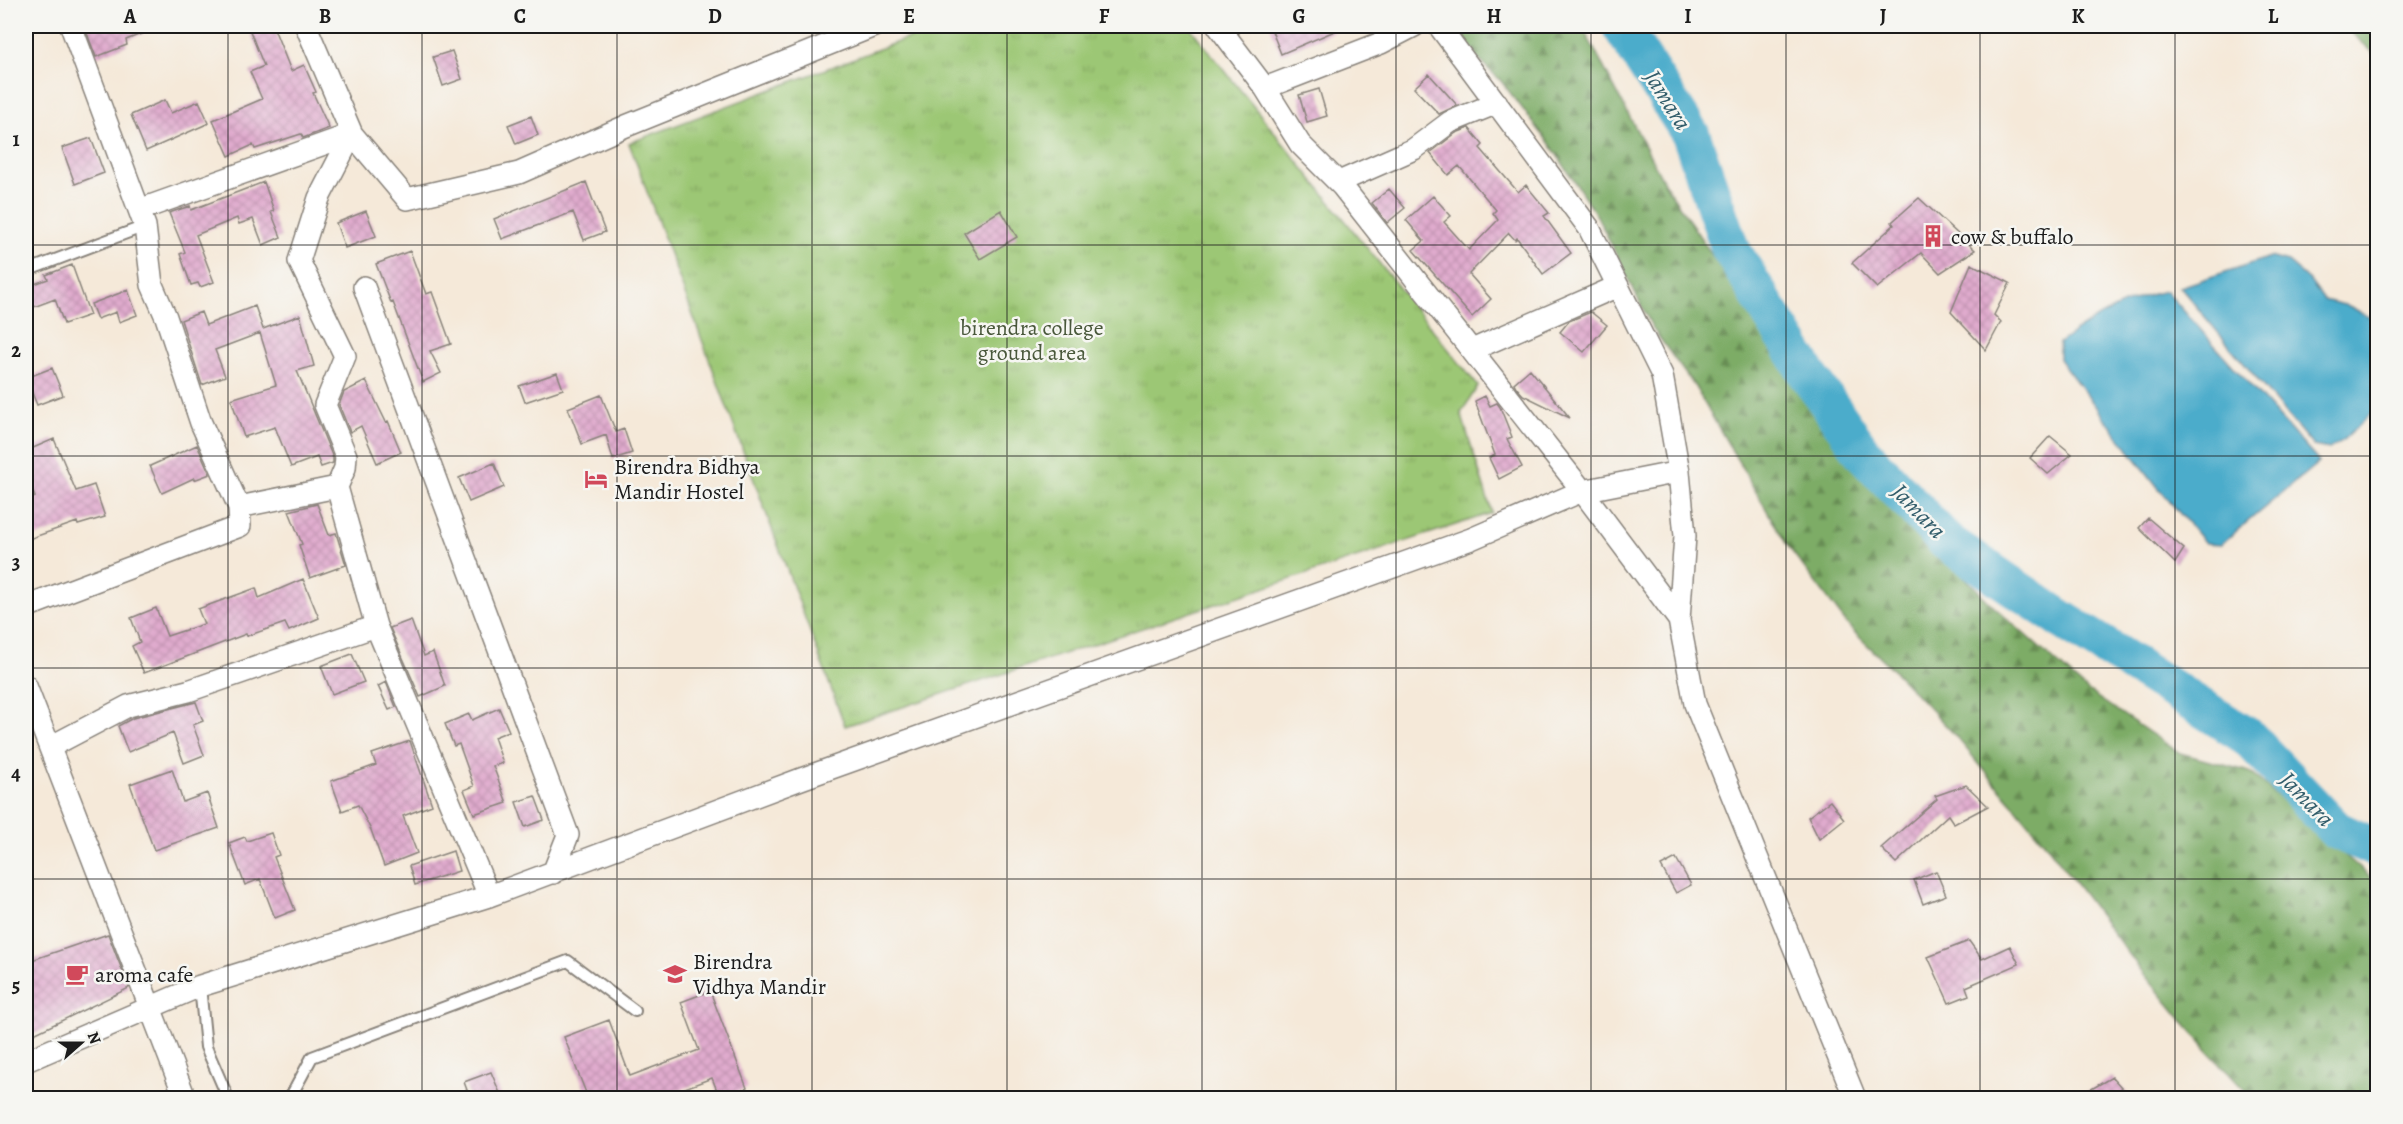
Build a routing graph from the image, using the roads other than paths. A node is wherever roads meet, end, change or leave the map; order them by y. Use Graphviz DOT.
graph roads {
  1 [pos="70,26"];
  2 [pos="306,26"];
  3 [pos="874,26"];
  4 [pos="1218,26"];
  5 [pos="1414,26"];
  6 [pos="1439,26"];
  7 [pos="1265,88"];
  8 [pos="1497,103"];
  9 [pos="352,134"];
  10 [pos="1339,182"];
  11 [pos="142,218"];
  12 [pos="26,271"];
  13 [pos="1618,286"];
  14 [pos="364,287"];
  15 [pos="1472,350"];
  16 [pos="1679,472"];
  17 [pos="337,487"];
  18 [pos="1582,491"];
  19 [pos="238,507"];
  20 [pos="26,607"];
  21 [pos="1679,620"];
  22 [pos="376,626"];
  23 [pos="26,686"];
  24 [pos="50,747"];
  25 [pos="553,873"];
  26 [pos="489,896"];
  27 [pos="200,986"];
  28 [pos="150,1006"];
  29 [pos="635,1011"];
  30 [pos="26,1061"];
  31 [pos="185,1098"];
  32 [pos="228,1098"];
  33 [pos="290,1098"];
  34 [pos="1855,1098"];
  1 -- 11 [label="street"];
  2 -- 9 [label="street"];
  3 -- 9 [label="street"];
  4 -- 7 [label="street"];
  5 -- 7 [label="street"];
  6 -- 8 [label="street"];
  7 -- 10 [label="street"];
  8 -- 10 [label="street"];
  8 -- 13 [label="street"];
  9 -- 11 [label="street"];
  9 -- 17 [label="street"];
  10 -- 15 [label="street"];
  11 -- 12 [label="lane"];
  11 -- 19 [label="street"];
  13 -- 15 [label="street"];
  13 -- 16 [label="street"];
  14 -- 25 [label="street"];
  15 -- 18 [label="street"];
  16 -- 18 [label="street"];
  16 -- 21 [label="street"];
  17 -- 19 [label="street"];
  17 -- 22 [label="street"];
  18 -- 21 [label="street"];
  18 -- 25 [label="street"];
  19 -- 20 [label="street"];
  21 -- 34 [label="street"];
  22 -- 24 [label="street"];
  22 -- 26 [label="street"];
  23 -- 24 [label="street"];
  24 -- 28 [label="street"];
  25 -- 26 [label="street"];
  26 -- 27 [label="street"];
  27 -- 28 [label="street"];
  27 -- 32 [label="lane"];
  28 -- 30 [label="street"];
  28 -- 31 [label="street"];
  29 -- 33 [label="lane"];
}
